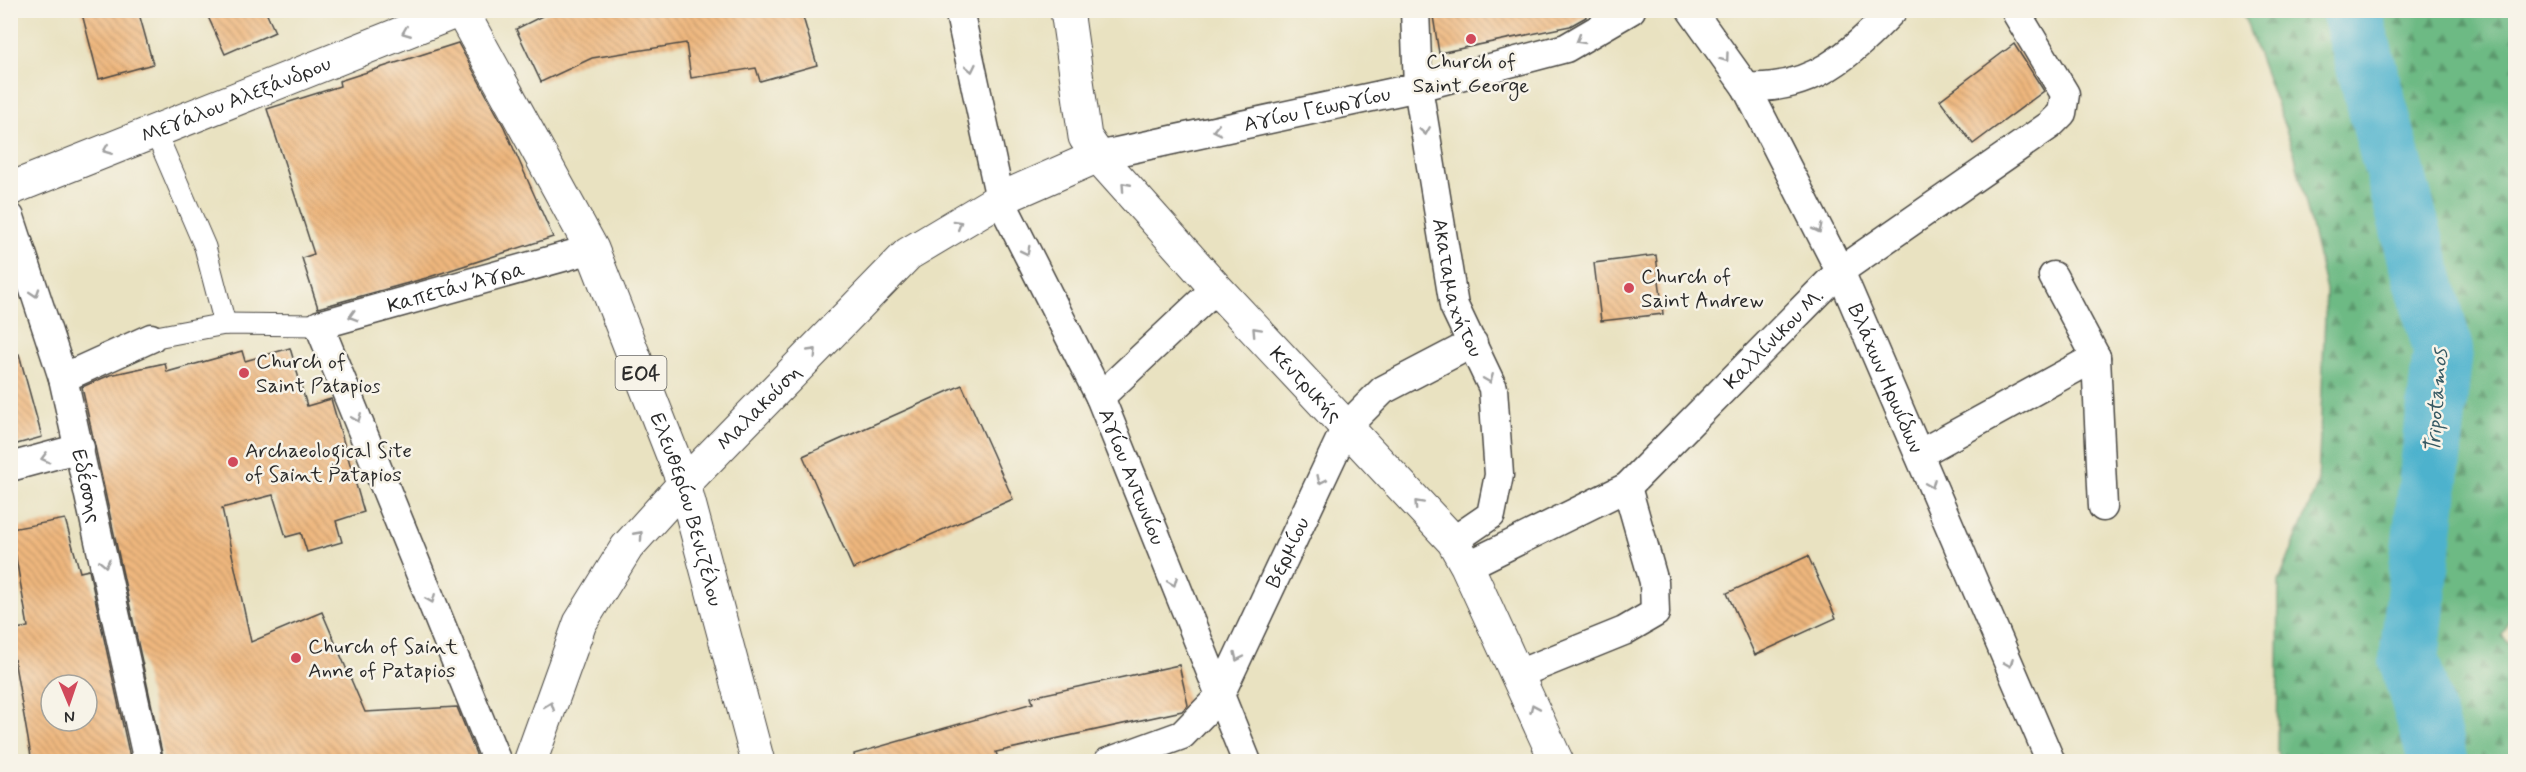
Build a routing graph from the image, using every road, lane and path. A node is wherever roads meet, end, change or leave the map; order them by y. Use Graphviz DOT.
graph roads {
  1 [pos="460,10"];
  2 [pos="959,10"];
  3 [pos="1067,10"];
  4 [pos="1414,10"];
  5 [pos="1631,10"];
  6 [pos="1691,10"];
  7 [pos="1893,10"];
  8 [pos="2017,14"];
  9 [pos="1418,87"];
  10 [pos="1746,87"];
  11 [pos="155,131"];
  12 [pos="1098,156"];
  13 [pos="10,189"];
  14 [pos="1000,199"];
  15 [pos="10,217"];
  16 [pos="592,249"];
  17 [pos="1840,271"];
  18 [pos="2053,276"];
  19 [pos="1216,288"];
  20 [pos="225,324"];
  21 [pos="319,325"];
  22 [pos="151,338"];
  23 [pos="1473,343"];
  24 [pos="2096,357"];
  25 [pos="63,378"];
  26 [pos="1100,397"];
  27 [pos="1346,428"];
  28 [pos="80,448"];
  29 [pos="1919,454"];
  30 [pos="10,467"];
  31 [pos="684,484"];
  32 [pos="1627,487"];
  33 [pos="2103,507"];
  34 [pos="1460,553"];
  35 [pos="1518,674"];
  36 [pos="1219,698"];
  37 [pos="148,762"];
  38 [pos="497,762"];
  39 [pos="530,762"];
  40 [pos="758,762"];
  41 [pos="1108,762"];
  42 [pos="1246,762"];
  43 [pos="1557,762"];
  44 [pos="2052,762"];
  1 -- 11 [label="street, Μεγάλου Αλεξάνδρου, one-way"];
  1 -- 16 [label="street, Ελευθερίου Βενιζέλου / ΕΟ4"];
  2 -- 14 [label="street, Αγίου Αντωνίου, one-way"];
  3 -- 12 [label="street, Κεντρικής"];
  4 -- 9 [label="street, Ακαταμαχήτου"];
  5 -- 9 [label="street, Αγίου Γεωργίου, one-way"];
  6 -- 10 [label="street, Βλάχων Ηρωίδων, one-way"];
  7 -- 10 [label="street"];
  8 -- 17 [label="street, Καλλίνικου Μ."];
  9 -- 12 [label="street, Αγίου Γεωργίου, one-way"];
  9 -- 23 [label="street, Ακαταμαχήτου, one-way"];
  10 -- 17 [label="street, Βλάχων Ηρωίδων, one-way"];
  11 -- 13 [label="street, Μεγάλου Αλεξάνδρου, one-way"];
  11 -- 20 [label="street"];
  12 -- 14 [label="street, Μαλακούση"];
  19 -- 12 [label="street, Κεντρικής, one-way"];
  14 -- 26 [label="street, Αγίου Αντωνίου, one-way"];
  31 -- 14 [label="street, Μαλακούση, one-way"];
  15 -- 25 [label="street, Εδέσσης, one-way"];
  16 -- 21 [label="street, Καπετάν Άγρα, one-way"];
  16 -- 31 [label="street, Ελευθερίου Βενιζέλου / ΕΟ4"];
  17 -- 29 [label="street, Βλάχων Ηρωίδων"];
  17 -- 32 [label="street, Καλλίνικου Μ."];
  18 -- 24 [label="street"];
  19 -- 26 [label="street"];
  27 -- 19 [label="street, Κεντρικής, one-way"];
  20 -- 21 [label="street"];
  20 -- 22 [label="street"];
  21 -- 38 [label="street, one-way"];
  22 -- 25 [label="street"];
  23 -- 27 [label="street, Βερμίου"];
  23 -- 34 [label="street, Ακαταμαχήτου, one-way"];
  24 -- 29 [label="street"];
  24 -- 33 [label="street"];
  25 -- 28 [label="street, Εδέσσης"];
  26 -- 36 [label="street, Αγίου Αντωνίου, one-way"];
  34 -- 27 [label="street, Κεντρικής, one-way"];
  27 -- 36 [label="street, Βερμίου, one-way"];
  28 -- 30 [label="street, one-way"];
  28 -- 37 [label="street, Εδέσσης, one-way"];
  29 -- 44 [label="street, Βλάχων Ηρωίδων, one-way"];
  39 -- 31 [label="street, Μαλακούση, one-way"];
  31 -- 40 [label="street, Ελευθερίου Βενιζέλου / ΕΟ4"];
  32 -- 34 [label="street, Καλλίνικου Μ."];
  32 -- 35 [label="street"];
  34 -- 35 [label="street, Κεντρικής"];
  43 -- 35 [label="street, Κεντρικής, one-way"];
  36 -- 41 [label="street, Βερμίου"];
  36 -- 42 [label="street, Αγίου Αντωνίου"];
}
